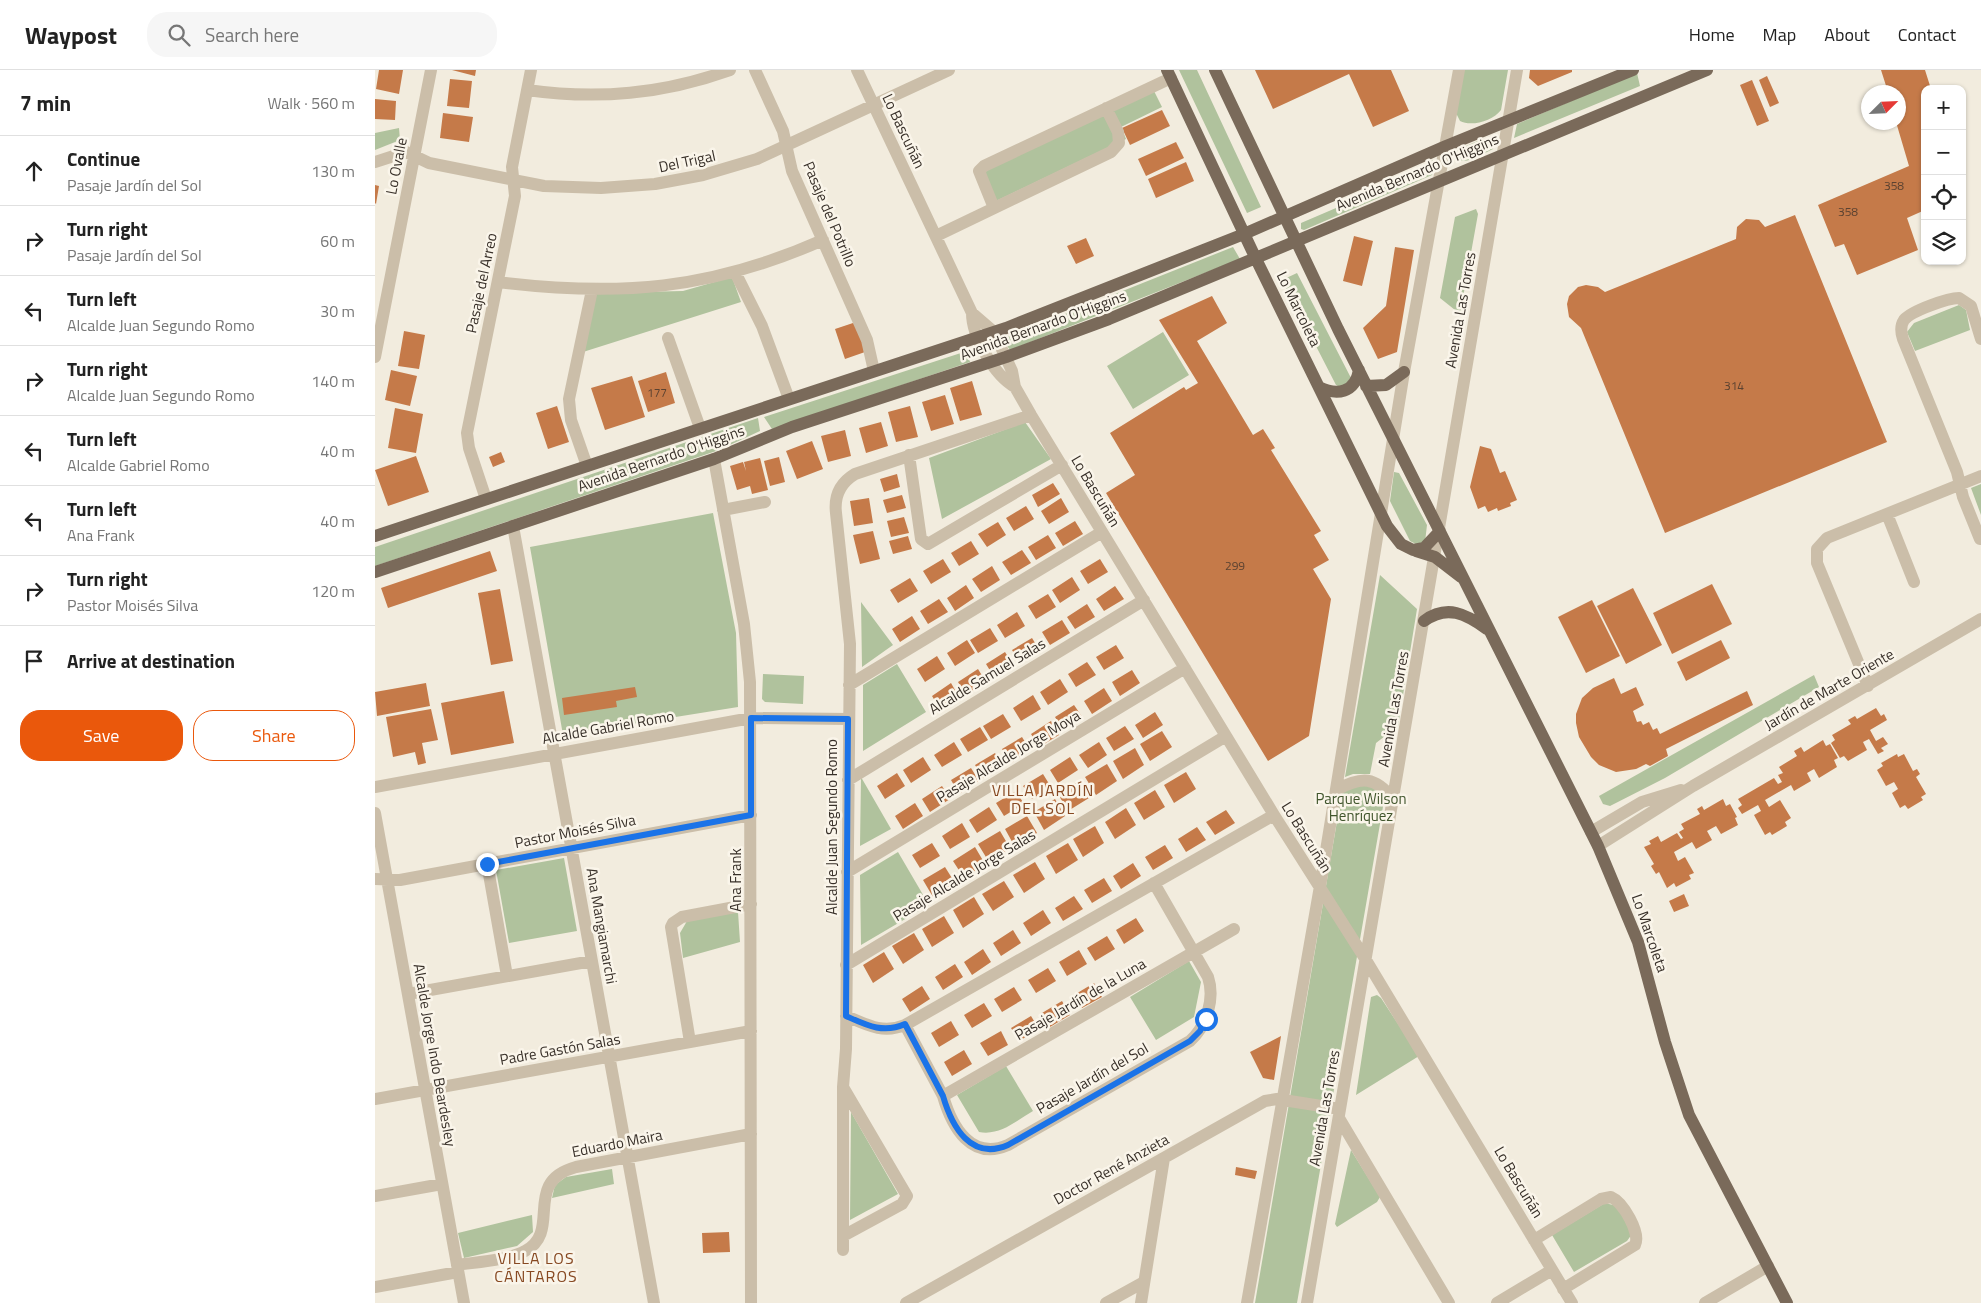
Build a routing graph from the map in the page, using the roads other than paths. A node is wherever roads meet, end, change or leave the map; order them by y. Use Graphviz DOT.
graph roads {
  1 [pos="431,70"];
  2 [pos="531,70"];
  3 [pos="730,70"];
  4 [pos="755,70"];
  5 [pos="857,70"];
  6 [pos="949,70"];
  7 [pos="1215,70"];
  8 [pos="1459,70"];
  9 [pos="1517,70"];
  10 [pos="1633,70"];
  11 [pos="1707,70"];
  12 [pos="1169,74"];
  13 [pos="527,90"];
  14 [pos="874,106"];
  15 [pos="1106,108"];
  16 [pos="1509,120"];
  17 [pos="1446,146"];
  18 [pos="786,147"];
  19 [pos="1503,153"];
  20 [pos="415,155"];
  21 [pos="375,162"];
  22 [pos="1441,179"];
  23 [pos="514,181"];
  24 [pos="994,208"];
  25 [pos="1283,217"];
  26 [pos="1244,234"];
  27 [pos="937,236"];
  28 [pos="823,240"];
  29 [pos="1295,242"];
  30 [pos="1256,259"];
  31 [pos="735,272"];
  32 [pos="498,282"];
  33 [pos="592,290"];
  34 [pos="972,314"];
  35 [pos="994,332"];
  36 [pos="979,337"];
  37 [pos="668,338"];
  38 [pos="1981,340"];
  39 [pos="375,357"];
  40 [pos="1006,357"];
  41 [pos="990,362"];
  42 [pos="1359,370"];
  43 [pos="874,371"];
  44 [pos="1405,372"];
  45 [pos="1366,386"];
  46 [pos="1015,387"];
  47 [pos="1319,387"];
  48 [pos="789,399"];
  49 [pos="1031,414"];
  50 [pos="700,428"];
  51 [pos="1393,441"];
  52 [pos="909,455"];
  53 [pos="714,459"];
  54 [pos="1062,465"];
  55 [pos="587,466"];
  56 [pos="1981,476"];
  57 [pos="1961,484"];
  58 [pos="486,499"];
  59 [pos="765,502"];
  60 [pos="723,510"];
  61 [pos="1887,514"];
  62 [pos="1381,515"];
  63 [pos="513,526"];
  64 [pos="1440,531"];
  65 [pos="1102,532"];
  66 [pos="375,536"];
  67 [pos="1980,539"];
  68 [pos="1416,550"];
  69 [pos="1435,557"];
  70 [pos="375,572"];
  71 [pos="1464,580"];
  72 [pos="1914,582"];
  73 [pos="1144,600"];
  74 [pos="1981,619"];
  75 [pos="1424,621"];
  76 [pos="1491,632"];
  77 [pos="1185,668"];
  78 [pos="849,685"];
  79 [pos="1868,686"];
  80 [pos="751,718"];
  81 [pos="848,719"];
  82 [pos="1226,736"];
  83 [pos="554,754"];
  84 [pos="847,780"];
  85 [pos="1693,786"];
  86 [pos="375,787"];
  87 [pos="1336,790"];
  88 [pos="1394,800"];
  89 [pos="375,813"];
  90 [pos="751,815"];
  91 [pos="1274,815"];
  92 [pos="1591,832"];
  93 [pos="1598,846"];
  94 [pos="571,848"];
  95 [pos="487,864"];
  96 [pos="847,872"];
  97 [pos="381,879"];
  98 [pos="1154,883"];
  99 [pos="1320,889"];
  100 [pos="751,904"];
  101 [pos="1234,929"];
  102 [pos="1194,952"];
  103 [pos="1366,960"];
  104 [pos="592,962"];
  105 [pos="847,965"];
  106 [pos="507,976"];
  107 [pos="408,994"];
  108 [pos="846,1016"];
  109 [pos="905,1024"];
  110 [pos="751,1031"];
  111 [pos="690,1042"];
  112 [pos="609,1056"];
  113 [pos="843,1087"];
  114 [pos="425,1090"];
  115 [pos="943,1096"];
  116 [pos="375,1099"];
  117 [pos="1283,1099"];
  118 [pos="1340,1114"];
  119 [pos="751,1134"];
  120 [pos="628,1157"];
  121 [pos="1164,1158"];
  122 [pos="442,1184"];
  123 [pos="375,1196"];
  124 [pos="843,1236"];
  125 [pos="1534,1240"];
  126 [pos="843,1250"];
  127 [pos="1768,1266"];
  128 [pos="458,1268"];
  129 [pos="1552,1270"];
  130 [pos="1144,1282"];
  131 [pos="375,1287"];
  132 [pos="1563,1289"];
  133 [pos="464,1303"];
  134 [pos="654,1303"];
  135 [pos="751,1303"];
  136 [pos="906,1303"];
  137 [pos="1106,1303"];
  138 [pos="1141,1303"];
  139 [pos="1247,1303"];
  140 [pos="1307,1303"];
  141 [pos="1449,1303"];
  142 [pos="1497,1303"];
  143 [pos="1572,1303"];
  144 [pos="1705,1303"];
  145 [pos="1787,1303"];
  1 -- 20 [label="street, Lo Ovalle"];
  2 -- 13 [label="street, Pasaje del Arreo"];
  3 -- 13 [label="street"];
  4 -- 18 [label="street, Pasaje del Potrillo"];
  5 -- 14 [label="street, Lo Bascuñán"];
  6 -- 14 [label="street, Del Trigal"];
  7 -- 25 [label="main road, Lo Marcoleta"];
  8 -- 17 [label="street"];
  9 -- 16 [label="street, Avenida Las Torres"];
  10 -- 16 [label="main road, Avenida Bernardo O'Higgins"];
  11 -- 19 [label="main road, Avenida Bernardo O'Higgins"];
  12 -- 15 [label="street"];
  12 -- 26 [label="main road, Lo Marcoleta"];
  13 -- 23 [label="street, Pasaje del Arreo"];
  14 -- 18 [label="street, Del Trigal"];
  14 -- 27 [label="street, Lo Bascuñán"];
  15 -- 24 [label="street"];
  15 -- 24 [label="street"];
  16 -- 17 [label="main road, Avenida Bernardo O'Higgins"];
  16 -- 19 [label="street, Avenida Las Torres"];
  17 -- 22 [label="street"];
  17 -- 25 [label="main road, Avenida Bernardo O'Higgins"];
  18 -- 23 [label="street, Del Trigal"];
  18 -- 28 [label="street, Pasaje del Potrillo"];
  19 -- 22 [label="main road, Avenida Bernardo O'Higgins"];
  19 -- 64 [label="street, Avenida Las Torres"];
  20 -- 21 [label="street"];
  20 -- 23 [label="street, Del Trigal"];
  20 -- 39 [label="street, Lo Ovalle"];
  22 -- 29 [label="main road, Avenida Bernardo O'Higgins"];
  22 -- 44 [label="street"];
  23 -- 32 [label="street, Pasaje del Arreo"];
  24 -- 27 [label="street"];
  25 -- 26 [label="main road, Avenida Bernardo O'Higgins"];
  25 -- 29 [label="main road, Lo Marcoleta"];
  26 -- 30 [label="main road, Lo Marcoleta"];
  26 -- 35 [label="main road, Avenida Bernardo O'Higgins"];
  27 -- 34 [label="street, Lo Bascuñán"];
  28 -- 31 [label="street"];
  28 -- 43 [label="street, Pasaje del Potrillo"];
  29 -- 30 [label="main road, Avenida Bernardo O'Higgins"];
  29 -- 42 [label="main road, Lo Marcoleta"];
  30 -- 40 [label="main road, Avenida Bernardo O'Higgins"];
  30 -- 47 [label="main road, Lo Marcoleta"];
  31 -- 33 [label="street"];
  31 -- 48 [label="street"];
  32 -- 33 [label="street"];
  32 -- 58 [label="street, Pasaje del Arreo"];
  33 -- 55 [label="street"];
  34 -- 35 [label="street, Lo Bascuñán"];
  34 -- 36 [label="street, Lo Bascuñán"];
  35 -- 36 [label="main road, Avenida Bernardo O'Higgins"];
  35 -- 40 [label="street, Lo Bascuñán"];
  36 -- 41 [label="street, Lo Bascuñán"];
  36 -- 43 [label="main road, Avenida Bernardo O'Higgins"];
  37 -- 50 [label="street"];
  38 -- 57 [label="street"];
  40 -- 41 [label="main road, Avenida Bernardo O'Higgins"];
  40 -- 46 [label="street, Lo Bascuñán"];
  41 -- 46 [label="street, Lo Bascuñán"];
  41 -- 53 [label="main road, Avenida Bernardo O'Higgins"];
  42 -- 45 [label="main road, Lo Marcoleta"];
  42 -- 47 [label="main road"];
  43 -- 48 [label="main road, Avenida Bernardo O'Higgins"];
  44 -- 45 [label="main road"];
  44 -- 51 [label="street"];
  45 -- 51 [label="main road, Lo Marcoleta"];
  46 -- 49 [label="street, Lo Bascuñán"];
  47 -- 62 [label="main road, Lo Marcoleta"];
  48 -- 50 [label="main road, Avenida Bernardo O'Higgins"];
  49 -- 52 [label="street"];
  49 -- 54 [label="street, Lo Bascuñán"];
  50 -- 55 [label="main road, Avenida Bernardo O'Higgins"];
  51 -- 62 [label="street"];
  51 -- 64 [label="main road, Lo Marcoleta"];
  52 -- 54 [label="street"];
  52 -- 78 [label="street, Alcalde Juan Segundo Romo"];
  53 -- 60 [label="street, Ana Frank"];
  53 -- 63 [label="main road, Avenida Bernardo O'Higgins"];
  54 -- 65 [label="street, Lo Bascuñán"];
  55 -- 58 [label="main road, Avenida Bernardo O'Higgins"];
  56 -- 57 [label="street"];
  57 -- 61 [label="street"];
  57 -- 67 [label="street"];
  58 -- 66 [label="main road, Avenida Bernardo O'Higgins"];
  59 -- 60 [label="street"];
  60 -- 80 [label="street, Ana Frank"];
  61 -- 72 [label="street"];
  61 -- 79 [label="street"];
  62 -- 68 [label="main road, Lo Marcoleta"];
  62 -- 87 [label="street"];
  63 -- 70 [label="main road, Avenida Bernardo O'Higgins"];
  63 -- 83 [label="street, Ana Mangiamarchi"];
  64 -- 68 [label="main road"];
  64 -- 69 [label="street, Avenida Las Torres"];
  64 -- 71 [label="main road, Lo Marcoleta"];
  65 -- 73 [label="street, Lo Bascuñán"];
  65 -- 78 [label="street"];
  68 -- 69 [label="main road, Lo Marcoleta"];
  69 -- 71 [label="main road, Lo Marcoleta"];
  69 -- 75 [label="street, Avenida Las Torres"];
  71 -- 76 [label="main road, Lo Marcoleta"];
  73 -- 77 [label="street, Lo Bascuñán"];
  73 -- 84 [label="street, Alcalde Samuel Salas"];
  74 -- 79 [label="street, Jardín de Marte Oriente"];
  75 -- 76 [label="main road"];
  75 -- 88 [label="street, Avenida Las Torres"];
  76 -- 92 [label="main road, Lo Marcoleta"];
  77 -- 82 [label="street, Lo Bascuñán"];
  77 -- 96 [label="street, Pasaje Alcalde Jorge Moya"];
  78 -- 81 [label="street, Alcalde Juan Segundo Romo"];
  79 -- 85 [label="street, Jardín de Marte Oriente"];
  80 -- 81 [label="street, Alcalde Gabriel Romo"];
  80 -- 83 [label="street, Alcalde Gabriel Romo"];
  80 -- 90 [label="street, Ana Frank"];
  81 -- 84 [label="street, Alcalde Juan Segundo Romo"];
  82 -- 91 [label="street, Lo Bascuñán"];
  82 -- 105 [label="street, Pasaje Alcalde Jorge Salas"];
  83 -- 86 [label="street, Alcalde Gabriel Romo"];
  83 -- 94 [label="street, Ana Mangiamarchi"];
  84 -- 96 [label="street, Alcalde Juan Segundo Romo"];
  85 -- 92 [label="street, Jardín de Marte Oriente"];
  85 -- 93 [label="street, Jardín de Marte Oriente"];
  87 -- 88 [label="street"];
  87 -- 99 [label="street"];
  88 -- 103 [label="street, Avenida Las Torres"];
  89 -- 97 [label="street, Alcalde Jorge Indo Beardesley"];
  90 -- 94 [label="street, Pastor Moisés Silva"];
  90 -- 100 [label="street, Ana Frank"];
  91 -- 98 [label="street"];
  91 -- 99 [label="street, Lo Bascuñán"];
  92 -- 93 [label="main road, Lo Marcoleta"];
  93 -- 127 [label="main road, Lo Marcoleta"];
  94 -- 95 [label="street, Pastor Moisés Silva"];
  94 -- 104 [label="street, Ana Mangiamarchi"];
  95 -- 97 [label="street, Pastor Moisés Silva"];
  95 -- 106 [label="street"];
  96 -- 105 [label="street, Alcalde Juan Segundo Romo"];
  97 -- 107 [label="street, Alcalde Jorge Indo Beardesley"];
  98 -- 102 [label="street, Pasaje Jardín del Sol"];
  98 -- 109 [label="street"];
  99 -- 103 [label="street, Lo Bascuñán"];
  99 -- 117 [label="street"];
  100 -- 110 [label="street, Ana Frank"];
  100 -- 111 [label="street"];
  101 -- 102 [label="street, Pasaje Jardín de la Luna"];
  102 -- 115 [label="street, Pasaje Jardín de la Luna"];
  102 -- 115 [label="street, Pasaje Jardín del Sol"];
  103 -- 118 [label="street, Avenida Las Torres"];
  103 -- 125 [label="street, Lo Bascuñán"];
  104 -- 106 [label="street"];
  104 -- 112 [label="street, Ana Mangiamarchi"];
  105 -- 108 [label="street, Alcalde Juan Segundo Romo"];
  106 -- 107 [label="street"];
  107 -- 114 [label="street, Alcalde Jorge Indo Beardesley"];
  108 -- 109 [label="street"];
  108 -- 113 [label="street, Alcalde Juan Segundo Romo"];
  109 -- 115 [label="street, Pasaje Jardín del Sol"];
  110 -- 111 [label="street, Padre Gastón Salas"];
  110 -- 119 [label="street, Ana Frank"];
  111 -- 112 [label="street, Padre Gastón Salas"];
  112 -- 114 [label="street, Padre Gastón Salas"];
  112 -- 120 [label="street, Ana Mangiamarchi"];
  113 -- 124 [label="street, Alcalde Juan Segundo Romo"];
  113 -- 124 [label="street"];
  114 -- 116 [label="street, Padre Gastón Salas"];
  114 -- 122 [label="street, Alcalde Jorge Indo Beardesley"];
  117 -- 118 [label="street, Doctor René Anzieta"];
  117 -- 121 [label="street, Doctor René Anzieta"];
  117 -- 139 [label="street"];
  118 -- 140 [label="street, Avenida Las Torres"];
  118 -- 141 [label="street"];
  119 -- 120 [label="street, Eduardo Maira"];
  119 -- 135 [label="street, Ana Frank"];
  120 -- 128 [label="street, Eduardo Maira"];
  120 -- 134 [label="street, Ana Mangiamarchi"];
  121 -- 130 [label="street"];
  121 -- 136 [label="street, Doctor René Anzieta"];
  122 -- 123 [label="street"];
  122 -- 128 [label="street, Alcalde Jorge Indo Beardesley"];
  124 -- 126 [label="street, Alcalde Juan Segundo Romo"];
  125 -- 129 [label="street, Lo Bascuñán"];
  125 -- 132 [label="street"];
  127 -- 144 [label="street"];
  127 -- 145 [label="main road, Lo Marcoleta"];
  128 -- 131 [label="street, Eduardo Maira"];
  128 -- 133 [label="street, Alcalde Jorge Indo Beardesley"];
  129 -- 132 [label="street, Lo Bascuñán"];
  129 -- 142 [label="street"];
  130 -- 137 [label="street"];
  130 -- 138 [label="street"];
  132 -- 143 [label="street, Lo Bascuñán"];
}
